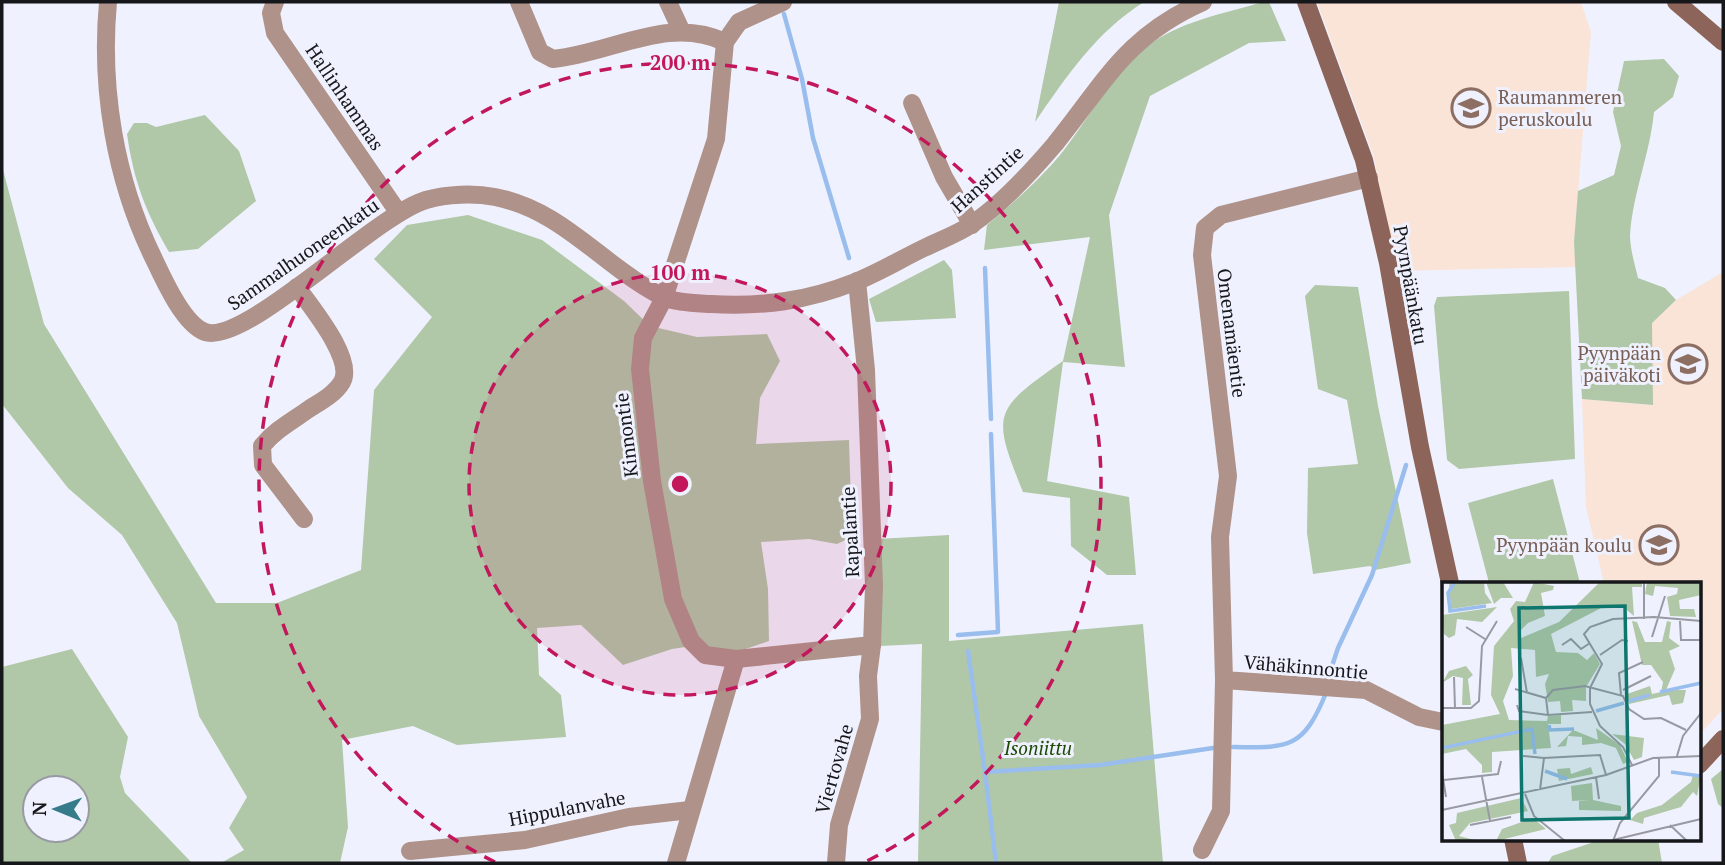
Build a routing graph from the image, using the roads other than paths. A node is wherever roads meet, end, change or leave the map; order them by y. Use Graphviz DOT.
graph roads {
  1 [pos="107,2"];
  2 [pos="275,2"];
  3 [pos="519,2"];
  4 [pos="668,2"];
  5 [pos="783,2"];
  6 [pos="1203,2"];
  7 [pos="1306,2"];
  8 [pos="1676,2"];
  9 [pos="681,30"];
  10 [pos="725,43"];
  11 [pos="1723,43"];
  12 [pos="912,103"];
  13 [pos="1369,178"];
  14 [pos="398,212"];
  15 [pos="972,225"];
  16 [pos="857,281"];
  17 [pos="296,287"];
  18 [pos="664,298"];
  19 [pos="304,519"];
  20 [pos="1450,582"];
  21 [pos="1221,616"];
  22 [pos="872,645"];
  23 [pos="736,659"];
  24 [pos="1224,680"];
  25 [pos="1442,722"];
  26 [pos="1723,739"];
  27 [pos="1700,764"];
  28 [pos="690,810"];
  29 [pos="1518,840"];
  30 [pos="1202,850"];
  31 [pos="410,851"];
  32 [pos="676,863"];
  33 [pos="836,863"];
  34 [pos="1518,863"];
  1 -- 17 [label="street, Sammalhuoneenkatu"];
  2 -- 14 [label="street, Hallinhammas"];
  3 -- 9 [label="street"];
  4 -- 9 [label="street"];
  5 -- 10 [label="street"];
  6 -- 15 [label="street, Hanstintie"];
  7 -- 13 [label="main road, Pyynpäänkatu"];
  8 -- 11 [label="main road"];
  9 -- 10 [label="street"];
  10 -- 18 [label="street, Kinnontie"];
  12 -- 15 [label="street"];
  13 -- 20 [label="main road, Pyynpäänkatu"];
  13 -- 21 [label="street, Omenamäentie"];
  14 -- 17 [label="street, Sammalhuoneenkatu"];
  14 -- 18 [label="street, Sammalhuoneenkatu"];
  15 -- 16 [label="street, Hanstintie"];
  16 -- 18 [label="street, Hanstintie"];
  16 -- 22 [label="street, Rapalantie"];
  17 -- 19 [label="street"];
  18 -- 23 [label="street, Kinnontie"];
  21 -- 24 [label="street, Vähäkinnontie"];
  22 -- 23 [label="street"];
  22 -- 33 [label="street, Viertovahe"];
  23 -- 28 [label="street"];
  24 -- 25 [label="street, Vähäkinnontie"];
  24 -- 30 [label="street"];
  26 -- 27 [label="main road"];
  28 -- 31 [label="street, Hippulanvahe"];
  28 -- 32 [label="street"];
  29 -- 34 [label="main road"];
}
